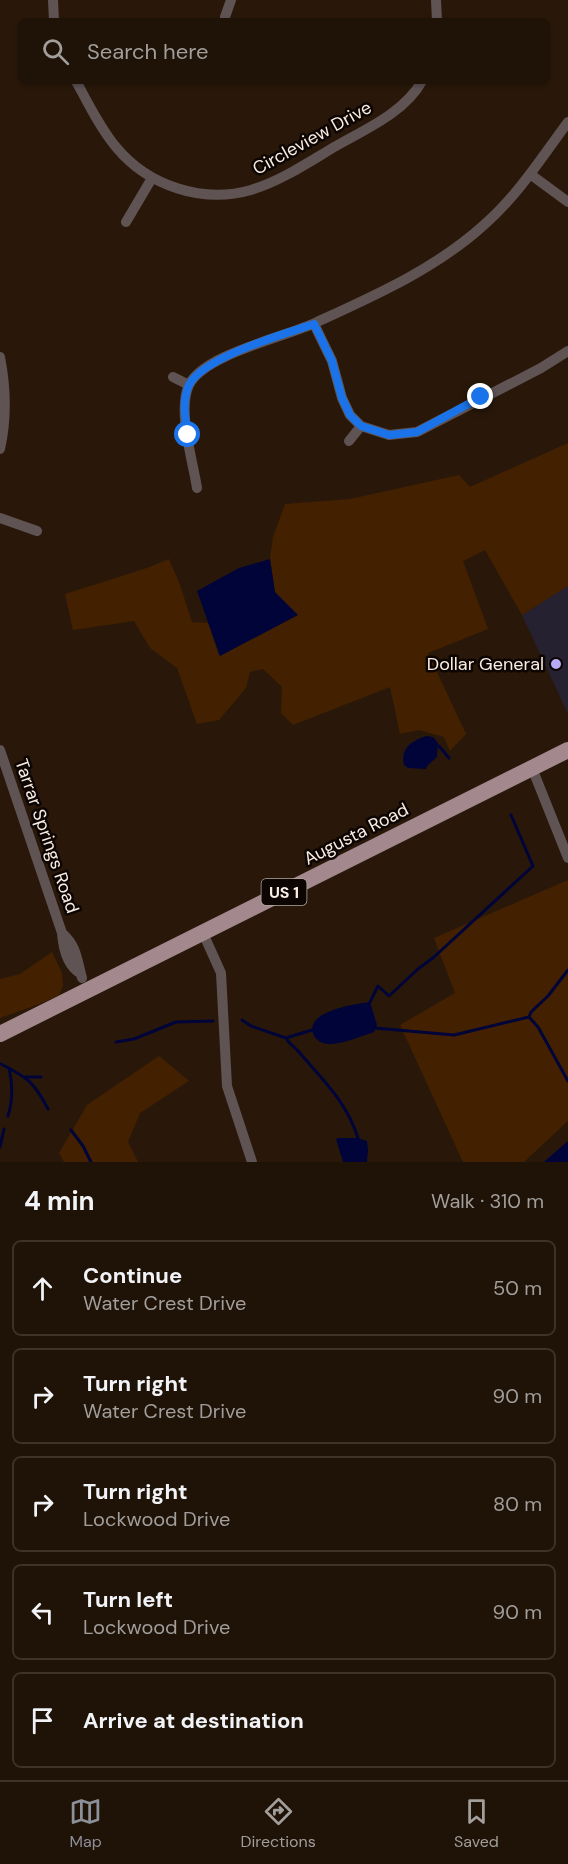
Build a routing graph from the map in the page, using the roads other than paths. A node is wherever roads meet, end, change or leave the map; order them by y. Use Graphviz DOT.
graph roads {
  1 [pos="53,0"];
  2 [pos="231,0"];
  3 [pos="436,0"];
  4 [pos="225,17"];
  5 [pos="54,18"];
  6 [pos="437,18"];
  7 [pos="78,84"];
  8 [pos="420,84"];
  9 [pos="568,122"];
  10 [pos="530,174"];
  11 [pos="152,178"];
  12 [pos="568,202"];
  13 [pos="126,222"];
  14 [pos="314,324"];
  15 [pos="568,351"];
  16 [pos="0,357"];
  17 [pos="173,377"];
  18 [pos="189,385"];
  19 [pos="361,426"];
  20 [pos="349,441"];
  21 [pos="0,448"];
  22 [pos="197,488"];
  23 [pos="0,518"];
  24 [pos="37,531"];
  25 [pos="0,750"];
  26 [pos="568,750"];
  27 [pos="532,768"];
  28 [pos="568,858"];
  29 [pos="203,933"];
  30 [pos="84,982"];
  31 [pos="0,1034"];
  32 [pos="252,1162"];
  1 -- 5 [label="street"];
  2 -- 4 [label="street"];
  3 -- 6 [label="street"];
  7 -- 11 [label="street, Circleview Drive"];
  8 -- 11 [label="street, Circleview Drive"];
  9 -- 10 [label="street"];
  10 -- 12 [label="street"];
  10 -- 14 [label="street"];
  11 -- 13 [label="street"];
  14 -- 18 [label="street"];
  14 -- 19 [label="street"];
  15 -- 19 [label="street"];
  16 -- 21 [label="street"];
  17 -- 18 [label="street"];
  18 -- 22 [label="street"];
  19 -- 20 [label="street"];
  23 -- 24 [label="street"];
  25 -- 30 [label="street, Tarrar Springs Road"];
  26 -- 27 [label="main road, Augusta Road / US 1"];
  27 -- 28 [label="street"];
  27 -- 29 [label="main road, Augusta Road / US 1"];
  29 -- 30 [label="main road, Augusta Road / US 1"];
  29 -- 32 [label="street"];
  30 -- 31 [label="main road, Augusta Road / US 1"];
}
